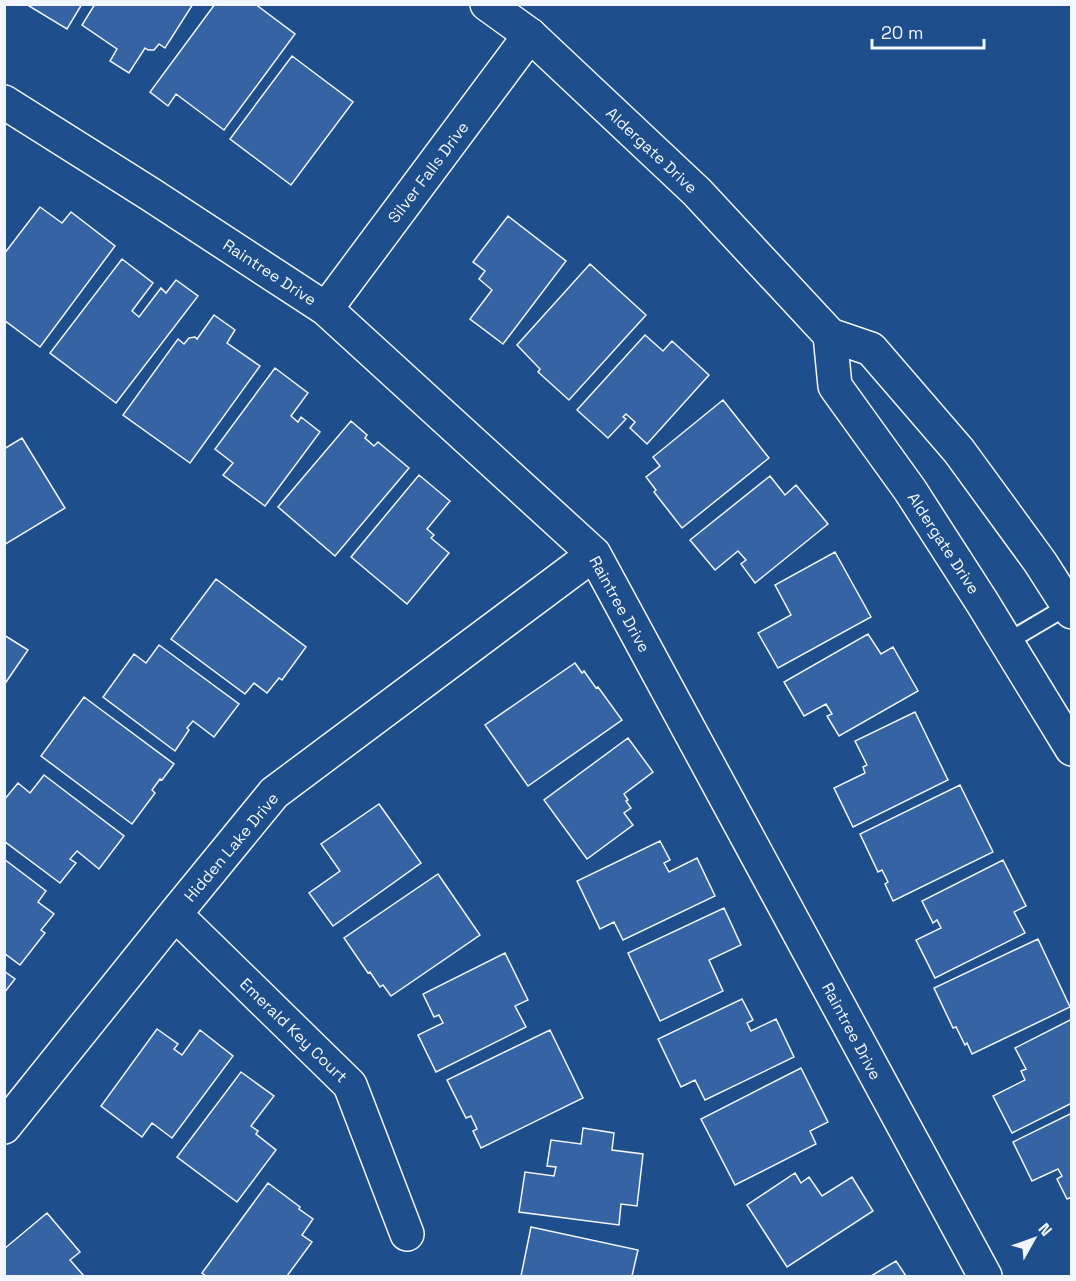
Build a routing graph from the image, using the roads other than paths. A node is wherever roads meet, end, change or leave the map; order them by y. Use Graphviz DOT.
graph roads {
  1 [pos="487,4"];
  2 [pos="530,35"];
  3 [pos="4,102"];
  4 [pos="326,309"];
  5 [pos="830,334"];
  6 [pos="594,554"];
  7 [pos="1070,609"];
  8 [pos="1006,642"];
  9 [pos="1071,749"];
  10 [pos="175,914"];
  11 [pos="4,1127"];
  12 [pos="407,1234"];
  13 [pos="985,1276"];
  1 -- 2 [label="street, Aldergate Drive"];
  2 -- 4 [label="street, Silver Falls Drive"];
  2 -- 5 [label="street, Aldergate Drive"];
  3 -- 4 [label="street, Raintree Drive"];
  4 -- 6 [label="street, Raintree Drive"];
  5 -- 7 [label="street, Aldergate Drive"];
  5 -- 8 [label="street, Aldergate Drive"];
  6 -- 10 [label="street, Hidden Lake Drive"];
  6 -- 13 [label="street, Raintree Drive"];
  7 -- 8 [label="lane"];
  8 -- 9 [label="street, Aldergate Drive"];
  10 -- 11 [label="street, Hidden Lake Drive"];
  10 -- 12 [label="street, Emerald Key Court"];
}
